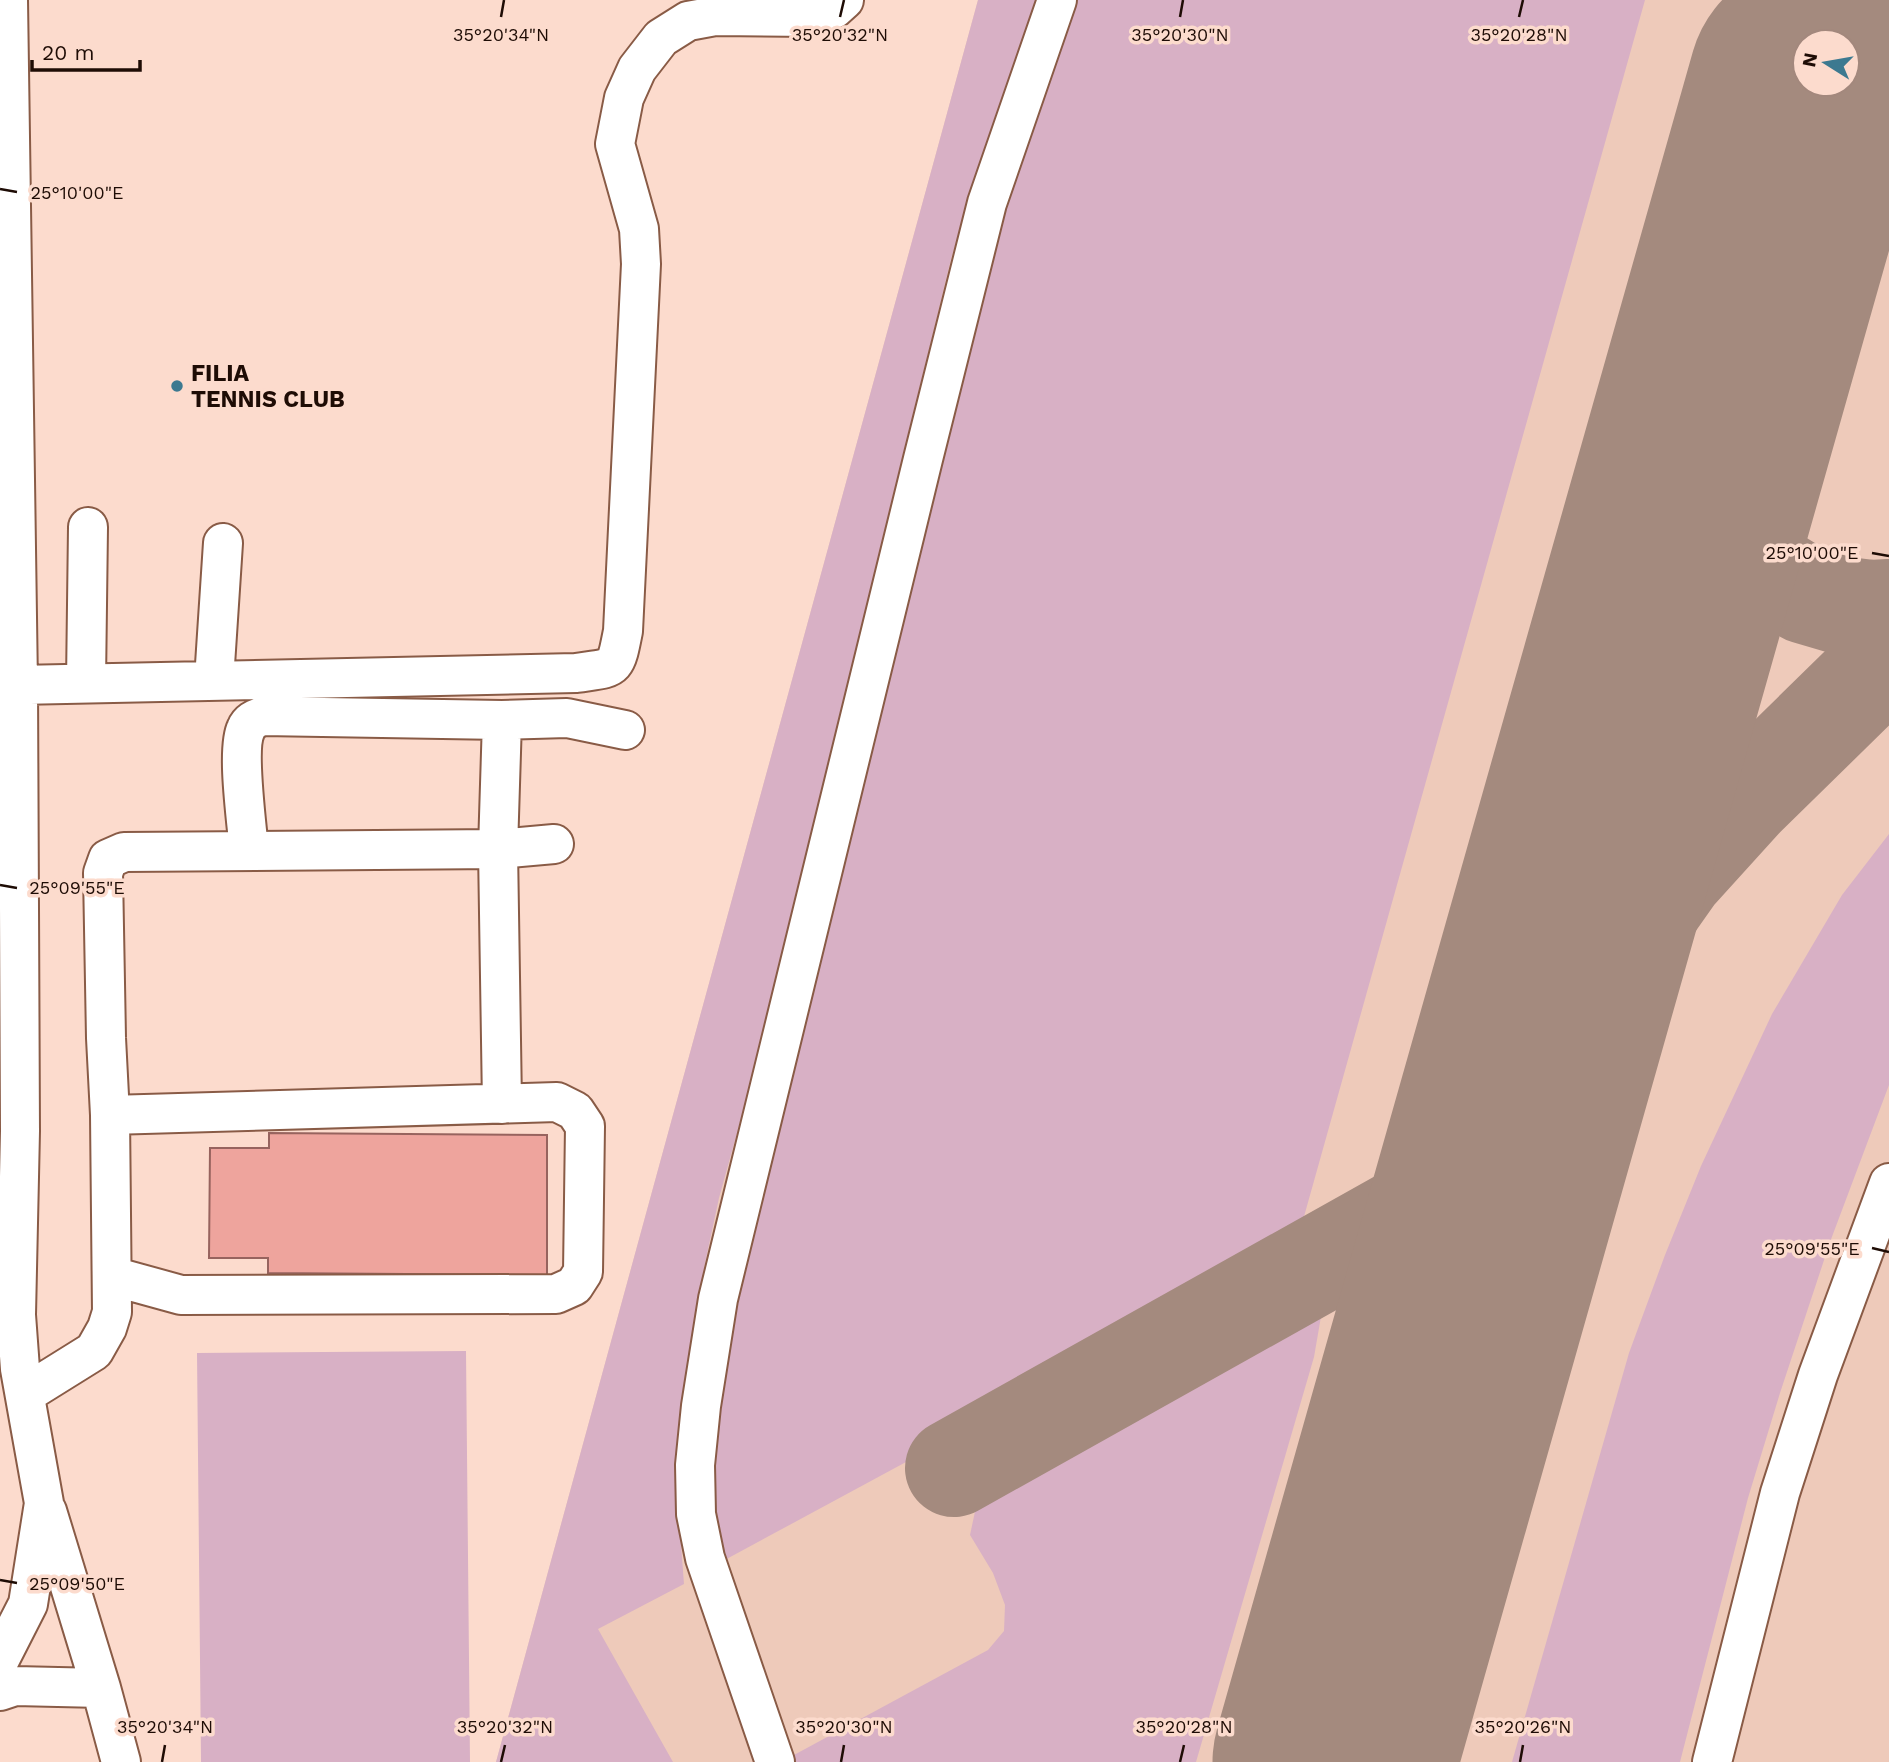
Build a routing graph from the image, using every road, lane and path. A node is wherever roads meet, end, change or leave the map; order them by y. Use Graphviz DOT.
graph roads {
  1 [pos="844,0"];
  2 [pos="1056,0"];
  3 [pos="6,14"];
  4 [pos="7,365"];
  5 [pos="88,527"];
  6 [pos="223,543"];
  7 [pos="12,669"];
  8 [pos="214,680"];
  9 [pos="86,682"];
  10 [pos="502,720"];
  11 [pos="625,730"];
  12 [pos="554,844"];
  13 [pos="498,849"];
  14 [pos="249,851"];
  15 [pos="502,1104"];
  16 [pos="110,1115"];
  17 [pos="10,1129"];
  18 [pos="1889,1182"];
  19 [pos="112,1276"];
  20 [pos="25,1394"];
  21 [pos="44,1503"];
  22 [pos="0,1659"];
  23 [pos="101,1688"];
  24 [pos="0,1691"];
  25 [pos="121,1762"];
  26 [pos="775,1762"];
  27 [pos="1712,1762"];
  1 -- 8 [label="street"];
  2 -- 26 [label="street"];
  3 -- 4 [label="street"];
  4 -- 7 [label="street"];
  5 -- 9 [label="street"];
  6 -- 8 [label="street"];
  7 -- 9 [label="street"];
  7 -- 17 [label="street"];
  8 -- 9 [label="street"];
  10 -- 11 [label="street"];
  10 -- 13 [label="street"];
  10 -- 14 [label="street"];
  12 -- 13 [label="street"];
  13 -- 14 [label="street"];
  13 -- 15 [label="street"];
  14 -- 16 [label="street"];
  15 -- 16 [label="street"];
  15 -- 19 [label="street"];
  16 -- 19 [label="street"];
  17 -- 20 [label="street"];
  18 -- 27 [label="street"];
  19 -- 20 [label="street"];
  20 -- 21 [label="street"];
  21 -- 22 [label="street"];
  21 -- 23 [label="street"];
  23 -- 24 [label="street"];
  23 -- 25 [label="street"];
}
